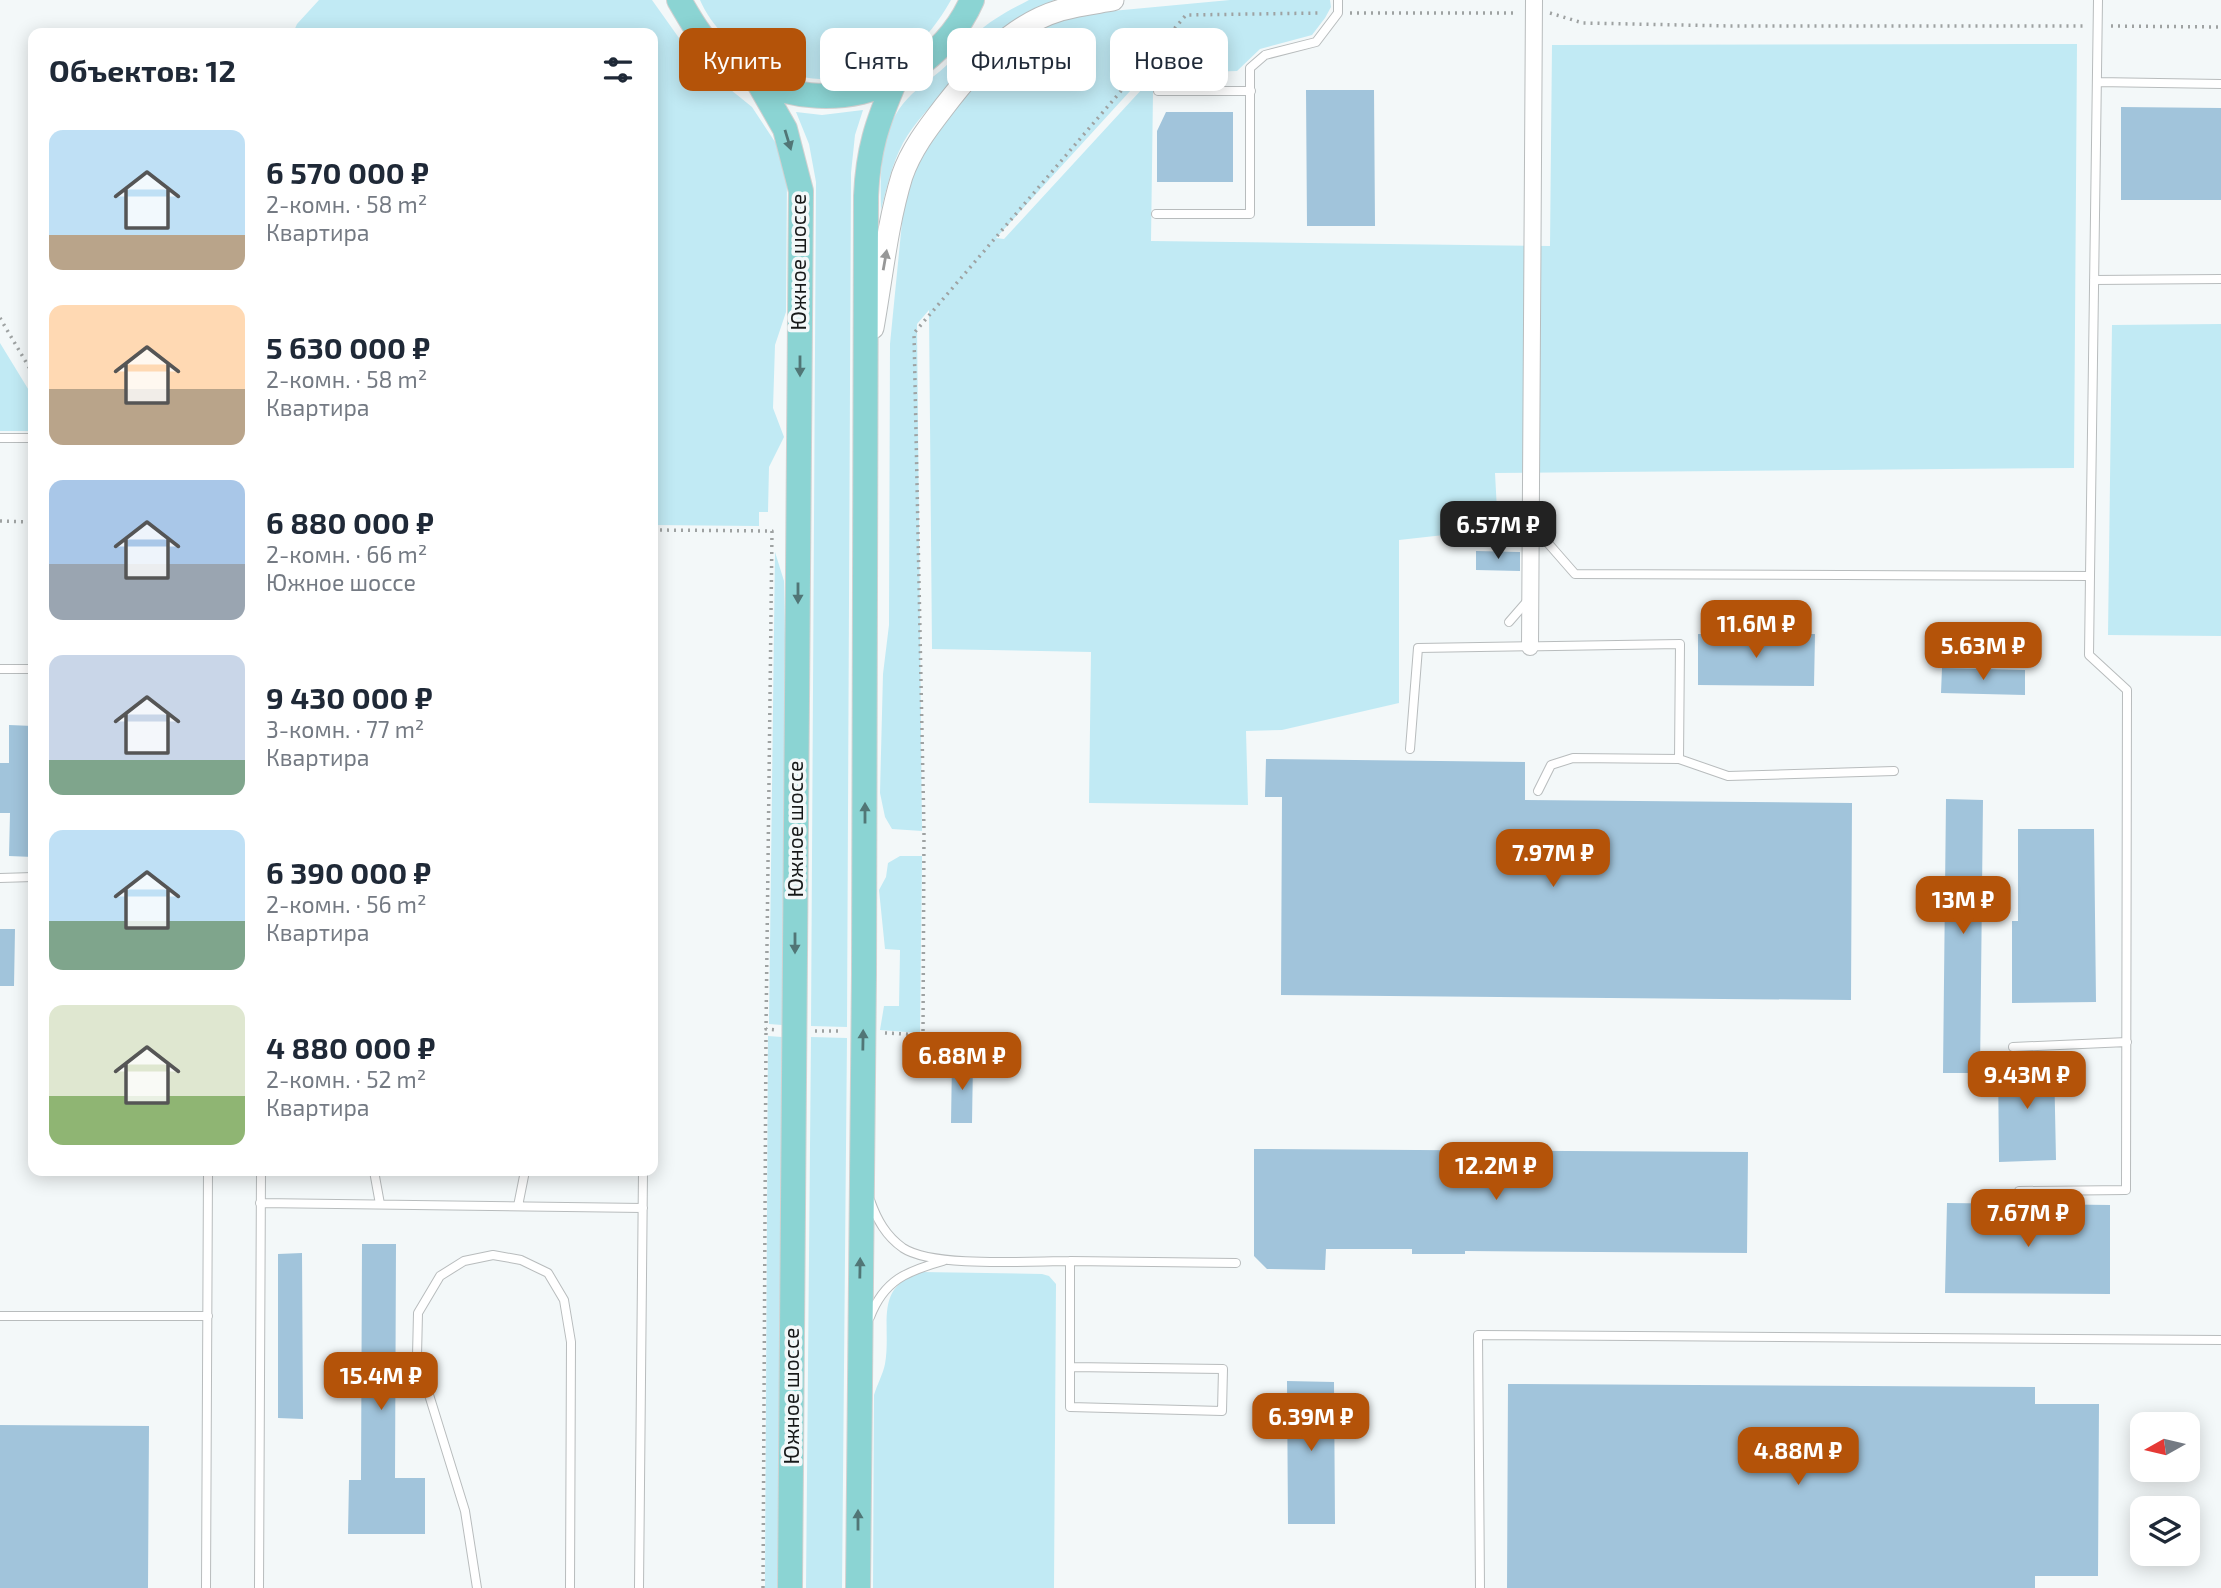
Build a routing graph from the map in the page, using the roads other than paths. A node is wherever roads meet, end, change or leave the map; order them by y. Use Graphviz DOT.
graph roads {
  1 [pos="679,0"];
  2 [pos="972,0"];
  3 [pos="1114,0"];
  4 [pos="1338,0"];
  5 [pos="2098,0"];
  6 [pos="1534,6"];
  7 [pos="696,28"];
  8 [pos="933,53"];
  9 [pos="2096,82"];
  10 [pos="2221,84"];
  11 [pos="763,91"];
  12 [pos="786,91"];
  13 [pos="868,91"];
  14 [pos="891,91"];
  15 [pos="1228,91"];
  16 [pos="1251,91"];
  17 [pos="1156,214"];
  18 [pos="2094,279"];
  19 [pos="2221,279"];
  20 [pos="866,424"];
  21 [pos="0,438"];
  22 [pos="28,439"];
  23 [pos="1531,523"];
  24 [pos="2090,576"];
  25 [pos="1531,597"];
  26 [pos="1509,622"];
  27 [pos="1530,647"];
  28 [pos="0,669"];
  29 [pos="28,669"];
  30 [pos="1410,749"];
  31 [pos="1679,759"];
  32 [pos="1894,771"];
  33 [pos="1538,792"];
  34 [pos="28,877"];
  35 [pos="0,878"];
  36 [pos="2127,1042"];
  37 [pos="2013,1047"];
  38 [pos="861,1169"];
  39 [pos="208,1176"];
  40 [pos="261,1176"];
  41 [pos="375,1176"];
  42 [pos="524,1176"];
  43 [pos="643,1176"];
  44 [pos="2020,1191"];
  45 [pos="260,1203"];
  46 [pos="380,1204"];
  47 [pos="518,1206"];
  48 [pos="643,1208"];
  49 [pos="943,1261"];
  50 [pos="1070,1261"];
  51 [pos="1236,1263"];
  52 [pos="0,1316"];
  53 [pos="208,1316"];
  54 [pos="2221,1340"];
  55 [pos="859,1361"];
  56 [pos="1070,1367"];
  57 [pos="206,1588"];
  58 [pos="258,1588"];
  59 [pos="477,1588"];
  60 [pos="570,1588"];
  61 [pos="639,1588"];
  62 [pos="790,1588"];
  63 [pos="858,1588"];
  64 [pos="1480,1588"];
  1 -- 7 [label="main road"];
  2 -- 8 [label="main road"];
  20 -- 3 [label="main road, one-way"];
  4 -- 16 [label="lane"];
  5 -- 9 [label="lane"];
  6 -- 23 [label="street"];
  9 -- 10 [label="lane"];
  9 -- 18 [label="lane"];
  11 -- 62 [label="main road, Южное шоссе, one-way"];
  12 -- 13 [label="main road"];
  14 -- 20 [label="main road"];
  15 -- 16 [label="lane"];
  16 -- 17 [label="lane"];
  18 -- 19 [label="lane"];
  18 -- 24 [label="lane"];
  38 -- 20 [label="main road, one-way"];
  21 -- 22 [label="lane"];
  23 -- 24 [label="lane"];
  23 -- 25 [label="street"];
  24 -- 36 [label="lane"];
  25 -- 26 [label="lane"];
  25 -- 27 [label="street"];
  27 -- 30 [label="lane"];
  27 -- 31 [label="lane"];
  28 -- 29 [label="lane"];
  31 -- 32 [label="lane"];
  31 -- 33 [label="lane"];
  34 -- 35 [label="lane"];
  36 -- 37 [label="lane"];
  36 -- 44 [label="lane"];
  38 -- 49 [label="lane"];
  55 -- 38 [label="main road, one-way"];
  39 -- 53 [label="lane"];
  40 -- 45 [label="lane"];
  41 -- 46 [label="lane"];
  42 -- 47 [label="lane"];
  43 -- 48 [label="lane"];
  45 -- 46 [label="lane"];
  45 -- 58 [label="lane"];
  46 -- 47 [label="lane"];
  47 -- 48 [label="lane"];
  48 -- 61 [label="lane"];
  49 -- 50 [label="lane"];
  49 -- 55 [label="lane"];
  50 -- 51 [label="lane"];
  50 -- 56 [label="lane"];
  52 -- 53 [label="lane"];
  53 -- 57 [label="lane"];
  54 -- 64 [label="lane"];
  63 -- 55 [label="main road, one-way"];
  56 -- 56 [label="lane"];
  59 -- 60 [label="lane"];
}
